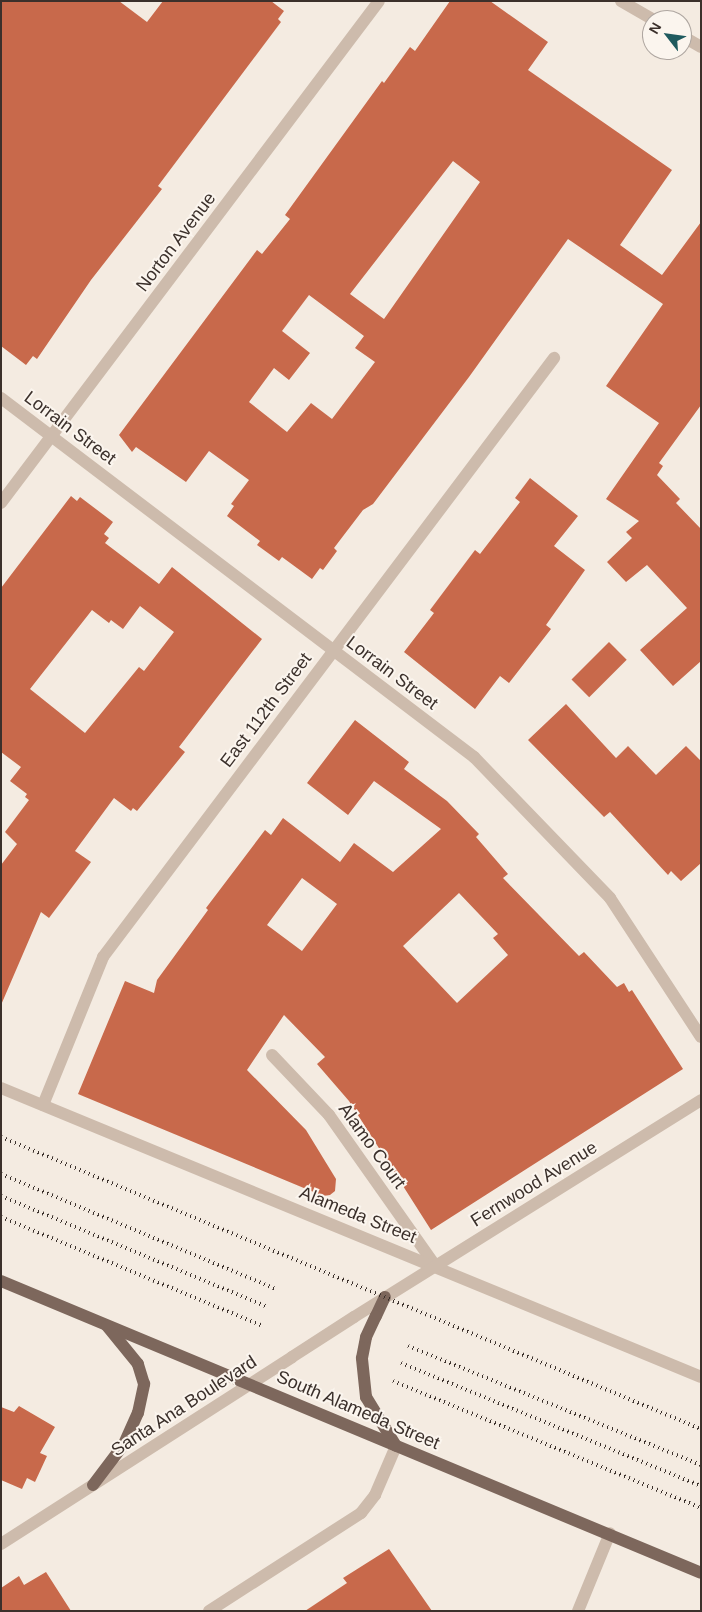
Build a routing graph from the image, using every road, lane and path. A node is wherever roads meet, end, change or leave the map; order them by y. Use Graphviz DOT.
graph roads {
  1 [pos="379,1"];
  2 [pos="621,1"];
  3 [pos="642,13"];
  4 [pos="554,358"];
  5 [pos="1,398"];
  6 [pos="52,435"];
  7 [pos="1,503"];
  8 [pos="332,650"];
  9 [pos="701,1037"];
  10 [pos="272,1055"];
  11 [pos="1,1088"];
  12 [pos="701,1100"];
  13 [pos="43,1105"];
  14 [pos="435,1265"];
  15 [pos="1,1281"];
  16 [pos="385,1297"];
  17 [pos="105,1324"];
  18 [pos="701,1377"];
  19 [pos="250,1384"];
  20 [pos="396,1446"];
  21 [pos="93,1485"];
  22 [pos="610,1533"];
  23 [pos="1,1544"];
  24 [pos="701,1573"];
  25 [pos="209,1611"];
  26 [pos="578,1611"];
  1 -- 6 [label="street, Norton Avenue"];
  2 -- 3 [label="street"];
  4 -- 8 [label="street, East 112th Street"];
  5 -- 6 [label="street, Lorrain Street"];
  6 -- 7 [label="street, Norton Avenue"];
  6 -- 8 [label="street, Lorrain Street"];
  8 -- 9 [label="street, Lorrain Street"];
  8 -- 13 [label="street, East 112th Street"];
  10 -- 14 [label="street, Alamo Court"];
  11 -- 13 [label="street, Alameda Street"];
  12 -- 14 [label="street, Fernwood Avenue"];
  13 -- 14 [label="street, Alameda Street"];
  14 -- 16 [label="street, Fernwood Avenue"];
  14 -- 18 [label="street, Alameda Street"];
  15 -- 17 [label="main road, South Alameda Street"];
  16 -- 19 [label="street, Santa Ana Boulevard, bridge"];
  16 -- 20 [label="main road, bridge"];
  17 -- 19 [label="main road, South Alameda Street"];
  17 -- 21 [label="main road"];
  19 -- 20 [label="main road, South Alameda Street"];
  19 -- 21 [label="street, Santa Ana Boulevard"];
  20 -- 22 [label="main road, South Alameda Street"];
  20 -- 25 [label="street"];
  21 -- 23 [label="street, Santa Ana Boulevard"];
  22 -- 24 [label="main road, South Alameda Street"];
  22 -- 26 [label="street"];
}
